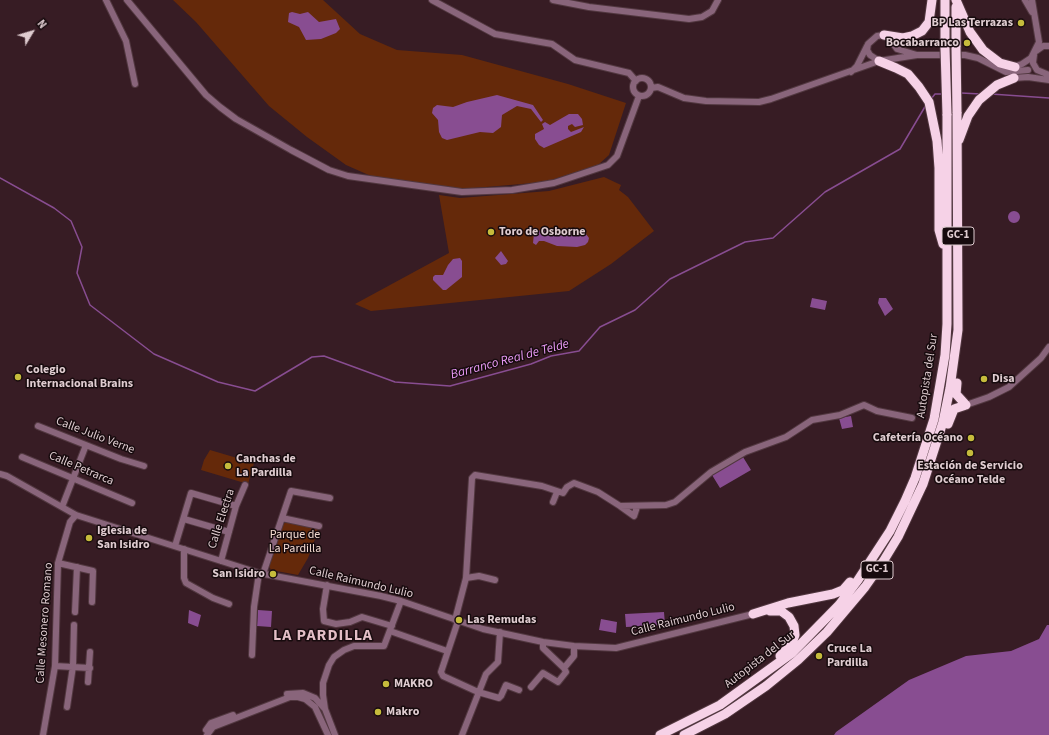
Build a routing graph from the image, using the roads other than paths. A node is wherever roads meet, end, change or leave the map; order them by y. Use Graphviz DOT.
graph roads {
  1 [pos="106,0"];
  2 [pos="127,0"];
  3 [pos="432,0"];
  4 [pos="553,0"];
  5 [pos="718,0"];
  6 [pos="932,0"];
  7 [pos="945,0"];
  8 [pos="956,0"];
  9 [pos="1025,0"];
  10 [pos="1032,0"];
  11 [pos="1034,15"];
  12 [pos="884,35"];
  13 [pos="1039,36"];
  14 [pos="868,44"];
  15 [pos="1049,45"];
  16 [pos="1035,53"];
  17 [pos="917,55"];
  18 [pos="878,61"];
  19 [pos="993,67"];
  20 [pos="1015,67"];
  21 [pos="1028,70"];
  22 [pos="850,73"];
  23 [pos="1040,73"];
  24 [pos="1049,75"];
  25 [pos="1011,79"];
  26 [pos="636,80"];
  27 [pos="1049,80"];
  28 [pos="135,84"];
  29 [pos="651,88"];
  30 [pos="639,96"];
  31 [pos="958,143"];
  32 [pos="947,260"];
  33 [pos="958,330"];
  34 [pos="1049,348"];
  35 [pos="966,405"];
  36 [pos="912,418"];
  37 [pos="38,426"];
  38 [pos="937,443"];
  39 [pos="86,445"];
  40 [pos="22,456"];
  41 [pos="144,466"];
  42 [pos="0,474"];
  43 [pos="73,478"];
  44 [pos="245,485"];
  45 [pos="557,492"];
  46 [pos="330,498"];
  47 [pos="132,502"];
  48 [pos="553,502"];
  49 [pos="236,506"];
  50 [pos="620,506"];
  51 [pos="638,506"];
  52 [pos="62,507"];
  53 [pos="76,515"];
  54 [pos="282,518"];
  55 [pos="184,519"];
  56 [pos="319,526"];
  57 [pos="890,531"];
  58 [pos="229,532"];
  59 [pos="175,546"];
  60 [pos="184,549"];
  61 [pos="221,561"];
  62 [pos="58,563"];
  63 [pos="77,567"];
  64 [pos="261,574"];
  65 [pos="466,578"];
  66 [pos="495,580"];
  67 [pos="327,585"];
  68 [pos="401,601"];
  69 [pos="92,602"];
  70 [pos="229,604"];
  71 [pos="76,612"];
  72 [pos="753,614"];
  73 [pos="456,621"];
  74 [pos="74,625"];
  75 [pos="391,629"];
  76 [pos="500,632"];
  77 [pos="543,642"];
  78 [pos="574,646"];
  79 [pos="447,651"];
  80 [pos="90,652"];
  81 [pos="252,655"];
  82 [pos="55,666"];
  83 [pos="73,666"];
  84 [pos="90,668"];
  85 [pos="564,668"];
  86 [pos="760,678"];
  87 [pos="88,682"];
  88 [pos="532,687"];
  89 [pos="519,690"];
  90 [pos="478,692"];
  91 [pos="67,707"];
  92 [pos="325,709"];
  93 [pos="43,735"];
  94 [pos="206,735"];
  95 [pos="328,735"];
  96 [pos="335,735"];
  97 [pos="462,735"];
  98 [pos="660,735"];
  99 [pos="684,735"];
  1 -- 28 [label="street"];
  2 -- 30 [label="street"];
  3 -- 26 [label="street"];
  4 -- 5 [label="street"];
  6 -- 12 [label="highway"];
  7 -- 32 [label="highway, Autopista del Sur / GC-1, bridge"];
  8 -- 20 [label="highway"];
  8 -- 31 [label="highway, Autopista del Sur / GC-1, bridge"];
  9 -- 11 [label="street"];
  10 -- 11 [label="street"];
  11 -- 13 [label="street"];
  12 -- 14 [label="street"];
  12 -- 17 [label="street"];
  13 -- 15 [label="street"];
  13 -- 16 [label="street"];
  14 -- 18 [label="street"];
  14 -- 22 [label="street"];
  15 -- 16 [label="street"];
  16 -- 20 [label="street"];
  16 -- 23 [label="street"];
  17 -- 18 [label="street"];
  17 -- 19 [label="street"];
  18 -- 22 [label="street"];
  18 -- 32 [label="highway"];
  19 -- 20 [label="street"];
  19 -- 21 [label="street"];
  21 -- 23 [label="street"];
  21 -- 25 [label="street"];
  22 -- 29 [label="street"];
  23 -- 24 [label="street"];
  25 -- 27 [label="street"];
  25 -- 31 [label="highway"];
  26 -- 29 [label="street"];
  26 -- 30 [label="street"];
  29 -- 30 [label="street"];
  31 -- 33 [label="highway, Autopista del Sur / GC-1"];
  32 -- 57 [label="highway, Autopista del Sur / GC-1"];
  33 -- 35 [label="highway"];
  33 -- 38 [label="highway, Autopista del Sur / GC-1"];
  34 -- 35 [label="street"];
  35 -- 38 [label="highway"];
  36 -- 51 [label="street"];
  37 -- 39 [label="street, Calle Julio Verne"];
  38 -- 99 [label="highway, Autopista del Sur / GC-1"];
  39 -- 41 [label="street, Calle Julio Verne"];
  39 -- 43 [label="street"];
  40 -- 43 [label="street, Calle Petrarca"];
  42 -- 52 [label="street, Calle Raimundo Lulio"];
  43 -- 47 [label="street, Calle Petrarca"];
  43 -- 52 [label="street"];
  44 -- 49 [label="street, Calle Electra"];
  45 -- 48 [label="street"];
  45 -- 50 [label="street"];
  45 -- 65 [label="street"];
  46 -- 54 [label="street"];
  49 -- 55 [label="street"];
  49 -- 58 [label="street, Calle Electra"];
  50 -- 51 [label="street"];
  50 -- 51 [label="street"];
  52 -- 53 [label="street, Calle Raimundo Lulio"];
  53 -- 59 [label="street, Calle Raimundo Lulio"];
  53 -- 62 [label="street, Calle Mesonero Romano"];
  54 -- 56 [label="street"];
  54 -- 64 [label="street"];
  55 -- 58 [label="street"];
  55 -- 59 [label="street"];
  57 -- 72 [label="highway"];
  57 -- 86 [label="highway, Autopista del Sur / GC-1"];
  58 -- 61 [label="street, Calle Electra"];
  59 -- 60 [label="street, Calle Raimundo Lulio"];
  60 -- 61 [label="street, Calle Raimundo Lulio"];
  60 -- 70 [label="street"];
  61 -- 64 [label="street, Calle Raimundo Lulio"];
  62 -- 63 [label="street"];
  62 -- 82 [label="street, Calle Mesonero Romano"];
  63 -- 69 [label="street"];
  63 -- 71 [label="street"];
  64 -- 67 [label="street, Calle Raimundo Lulio"];
  64 -- 81 [label="street"];
  65 -- 66 [label="street"];
  65 -- 73 [label="street"];
  67 -- 68 [label="street, Calle Raimundo Lulio"];
  67 -- 75 [label="street"];
  68 -- 73 [label="street, Calle Raimundo Lulio"];
  68 -- 75 [label="street"];
  72 -- 78 [label="street, Calle Raimundo Lulio"];
  72 -- 86 [label="highway"];
  73 -- 76 [label="street, Calle Raimundo Lulio"];
  73 -- 79 [label="street"];
  74 -- 83 [label="street"];
  75 -- 79 [label="street"];
  75 -- 92 [label="street"];
  76 -- 77 [label="street, Calle Raimundo Lulio"];
  76 -- 90 [label="street"];
  77 -- 78 [label="street, Calle Raimundo Lulio"];
  77 -- 85 [label="street"];
  78 -- 85 [label="street"];
  79 -- 90 [label="street"];
  80 -- 84 [label="street"];
  82 -- 83 [label="street"];
  82 -- 93 [label="street, Calle Mesonero Romano"];
  83 -- 84 [label="street"];
  83 -- 91 [label="street"];
  84 -- 87 [label="street"];
  85 -- 88 [label="street"];
  86 -- 98 [label="highway, Autopista del Sur / GC-1"];
  89 -- 90 [label="street"];
  90 -- 97 [label="street"];
  92 -- 94 [label="street"];
  92 -- 96 [label="street"];
  94 -- 95 [label="street"];
}
